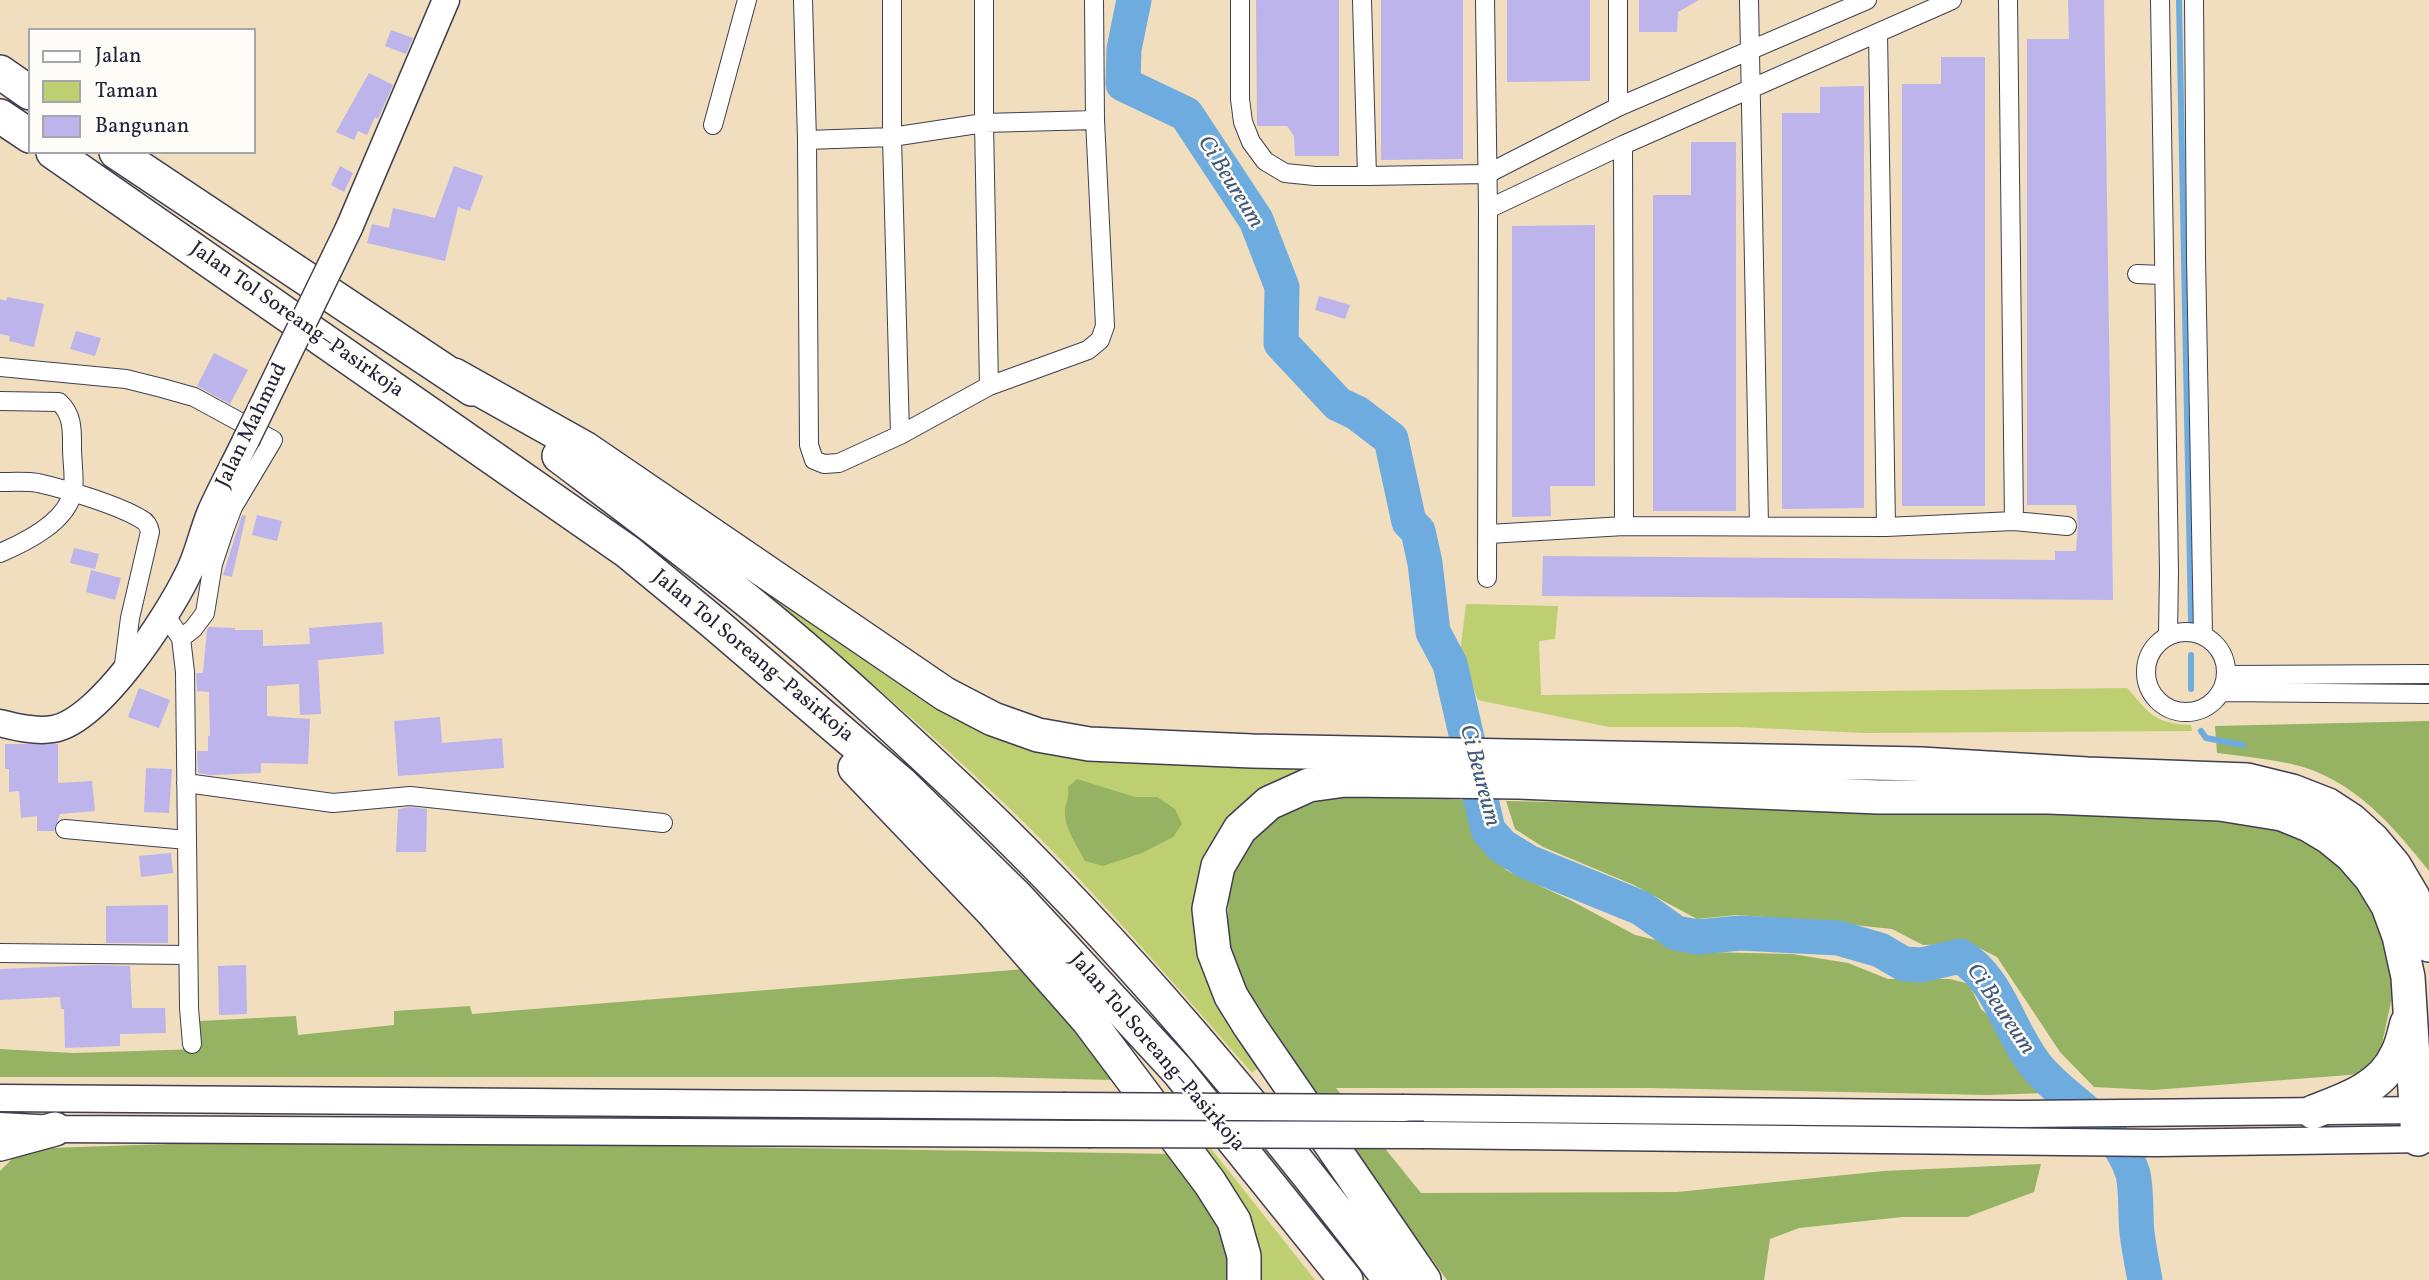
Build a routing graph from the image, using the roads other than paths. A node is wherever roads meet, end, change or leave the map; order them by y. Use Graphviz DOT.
graph roads {
  1 [pos="446,0"];
  2 [pos="747,0"];
  3 [pos="803,0"];
  4 [pos="892,0"];
  5 [pos="984,0"];
  6 [pos="1094,0"];
  7 [pos="1240,0"];
  8 [pos="1363,0"];
  9 [pos="1485,0"];
  10 [pos="1618,0"];
  11 [pos="1749,0"];
  12 [pos="1867,0"];
  13 [pos="1952,0"];
  14 [pos="2008,0"];
  15 [pos="2160,0"];
  16 [pos="2194,0"];
  17 [pos="1878,33"];
  18 [pos="1750,51"];
  19 [pos="0,72"];
  20 [pos="1752,88"];
  21 [pos="28,92"];
  22 [pos="1618,107"];
  23 [pos="0,116"];
  24 [pos="1096,120"];
  25 [pos="984,123"];
  26 [pos="713,125"];
  27 [pos="28,135"];
  28 [pos="892,137"];
  29 [pos="807,140"];
  30 [pos="1623,145"];
  31 [pos="56,154"];
  32 [pos="119,154"];
  33 [pos="1487,174"];
  34 [pos="1367,176"];
  35 [pos="1488,209"];
  36 [pos="2137,274"];
  37 [pos="2164,275"];
  38 [pos="0,368"];
  39 [pos="454,376"];
  40 [pos="989,386"];
  41 [pos="0,401"];
  42 [pos="900,435"];
  43 [pos="0,482"];
  44 [pos="73,492"];
  45 [pos="2014,521"];
  46 [pos="1624,526"];
  47 [pos="1759,526"];
  48 [pos="2067,526"];
  49 [pos="1886,527"];
  50 [pos="1489,534"];
  51 [pos="0,552"];
  52 [pos="1487,578"];
  53 [pos="165,615"];
  54 [pos="713,622"];
  55 [pos="2168,635"];
  56 [pos="2203,635"];
  57 [pos="181,638"];
  58 [pos="123,672"];
  59 [pos="2429,674"];
  60 [pos="2224,684"];
  61 [pos="2429,694"];
  62 [pos="0,723"];
  63 [pos="1412,766"];
  64 [pos="1518,769"];
  65 [pos="186,783"];
  66 [pos="663,823"];
  67 [pos="65,829"];
  68 [pos="187,840"];
  69 [pos="2429,946"];
  70 [pos="0,953"];
  71 [pos="188,955"];
  72 [pos="2411,1010"];
  73 [pos="192,1044"];
  74 [pos="0,1098"];
  75 [pos="2313,1112"];
  76 [pos="2423,1125"];
  77 [pos="0,1126"];
  78 [pos="55,1129"];
  79 [pos="0,1144"];
  80 [pos="1244,1280"];
  81 [pos="1346,1280"];
  82 [pos="1390,1280"];
  83 [pos="1424,1280"];
  1 -- 53 [label="main road, Jalan Mahmud, bridge"];
  2 -- 26 [label="street"];
  3 -- 29 [label="street"];
  4 -- 28 [label="street"];
  5 -- 25 [label="street"];
  6 -- 24 [label="street"];
  7 -- 34 [label="street"];
  8 -- 34 [label="street"];
  9 -- 33 [label="street"];
  10 -- 22 [label="street"];
  11 -- 18 [label="street"];
  12 -- 18 [label="street"];
  13 -- 17 [label="street"];
  14 -- 45 [label="street"];
  15 -- 37 [label="street"];
  16 -- 56 [label="street"];
  17 -- 20 [label="street"];
  17 -- 49 [label="street"];
  18 -- 20 [label="street"];
  18 -- 22 [label="street"];
  19 -- 21 [label="highway"];
  20 -- 30 [label="street"];
  20 -- 47 [label="street"];
  22 -- 33 [label="street"];
  23 -- 27 [label="highway"];
  24 -- 25 [label="street"];
  24 -- 40 [label="street"];
  25 -- 28 [label="street"];
  25 -- 40 [label="street"];
  28 -- 29 [label="street"];
  28 -- 42 [label="street"];
  29 -- 42 [label="street"];
  30 -- 35 [label="street"];
  30 -- 46 [label="street"];
  31 -- 54 [label="highway, Jalan Tol Soreang–Pasirkoja"];
  32 -- 39 [label="highway, Jalan Tol Soreang–Pasirkoja"];
  33 -- 34 [label="street"];
  33 -- 35 [label="street"];
  35 -- 50 [label="street"];
  36 -- 37 [label="street"];
  37 -- 55 [label="street"];
  38 -- 57 [label="street"];
  39 -- 63 [label="highway"];
  39 -- 82 [label="highway, Jalan Tol Soreang–Pasirkoja"];
  40 -- 42 [label="street"];
  41 -- 44 [label="street"];
  43 -- 44 [label="street"];
  44 -- 51 [label="street"];
  44 -- 58 [label="street"];
  45 -- 48 [label="street"];
  45 -- 49 [label="street"];
  46 -- 47 [label="street"];
  46 -- 50 [label="street"];
  47 -- 49 [label="street"];
  50 -- 52 [label="street"];
  53 -- 57 [label="street"];
  53 -- 58 [label="main road, Jalan Mahmud"];
  54 -- 80 [label="highway"];
  54 -- 81 [label="highway, Jalan Tol Soreang–Pasirkoja"];
  55 -- 56 [label="street"];
  55 -- 60 [label="street"];
  56 -- 60 [label="street"];
  57 -- 65 [label="street"];
  58 -- 62 [label="main road, Jalan Mahmud"];
  59 -- 60 [label="street"];
  60 -- 61 [label="street"];
  63 -- 64 [label="highway"];
  63 -- 83 [label="highway"];
  64 -- 69 [label="highway"];
  64 -- 72 [label="highway"];
  65 -- 66 [label="street"];
  65 -- 68 [label="street"];
  67 -- 68 [label="street"];
  68 -- 71 [label="street"];
  70 -- 71 [label="street"];
  71 -- 73 [label="street"];
  72 -- 75 [label="highway"];
  72 -- 76 [label="highway"];
  74 -- 75 [label="main road, bridge"];
  75 -- 76 [label="main road"];
  76 -- 78 [label="main road, bridge"];
  77 -- 78 [label="main road"];
  78 -- 79 [label="highway"];
}
